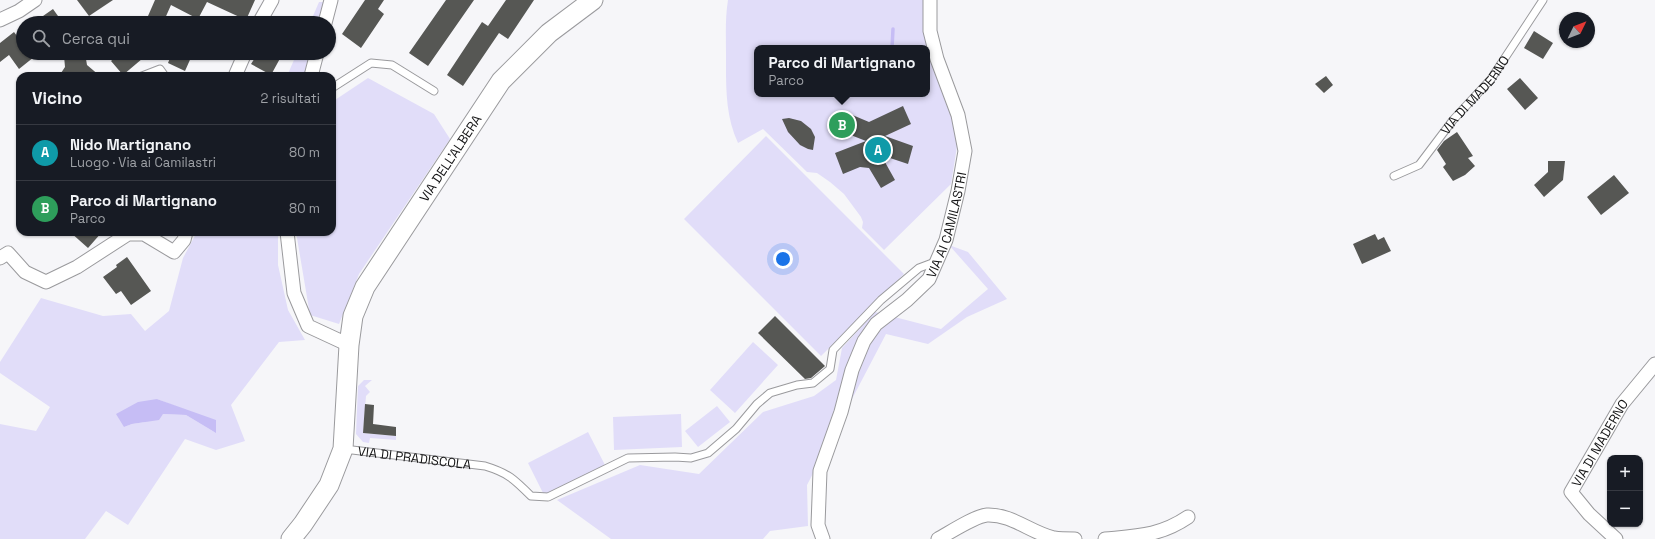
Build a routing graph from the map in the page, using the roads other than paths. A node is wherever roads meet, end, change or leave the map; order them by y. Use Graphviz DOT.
graph roads {
  1 [pos="35,0"];
  2 [pos="272,0"];
  3 [pos="331,0"];
  4 [pos="592,0"];
  5 [pos="930,0"];
  6 [pos="1543,0"];
  7 [pos="263,16"];
  8 [pos="327,16"];
  9 [pos="0,20"];
  10 [pos="242,60"];
  11 [pos="315,60"];
  12 [pos="152,72"];
  13 [pos="162,72"];
  14 [pos="237,72"];
  15 [pos="312,72"];
  16 [pos="336,85"];
  17 [pos="434,91"];
  18 [pos="1394,176"];
  19 [pos="125,236"];
  20 [pos="147,236"];
  21 [pos="185,236"];
  22 [pos="287,236"];
  23 [pos="0,258"];
  24 [pos="935,262"];
  25 [pos="349,344"];
  26 [pos="1655,364"];
  27 [pos="344,449"];
  28 [pos="1188,517"];
  29 [pos="291,539"];
  30 [pos="823,539"];
  31 [pos="938,539"];
  32 [pos="1055,539"];
  33 [pos="1075,539"];
  34 [pos="1105,539"];
  35 [pos="1616,539"];
  1 -- 9 [label="street"];
  2 -- 7 [label="street"];
  3 -- 8 [label="street"];
  4 -- 25 [label="street, VIA DELL'ALBERA"];
  5 -- 24 [label="street, VIA AI CAMILASTRI"];
  6 -- 18 [label="lane, VIA DI MADERNO"];
  10 -- 14 [label="street"];
  11 -- 15 [label="street"];
  12 -- 13 [label="lane"];
  16 -- 17 [label="lane"];
  19 -- 23 [label="street"];
  20 -- 21 [label="street"];
  22 -- 25 [label="street"];
  24 -- 27 [label="lane, VIA DI PRADISCOLA"];
  24 -- 30 [label="street, VIA AI CAMILASTRI"];
  25 -- 27 [label="street, VIA DI PRADISCOLA"];
  26 -- 35 [label="street, VIA DI MADERNO"];
  27 -- 29 [label="street, VIA DI PRADISCOLA"];
  28 -- 34 [label="street"];
  31 -- 32 [label="street"];
  32 -- 33 [label="street"];
}
